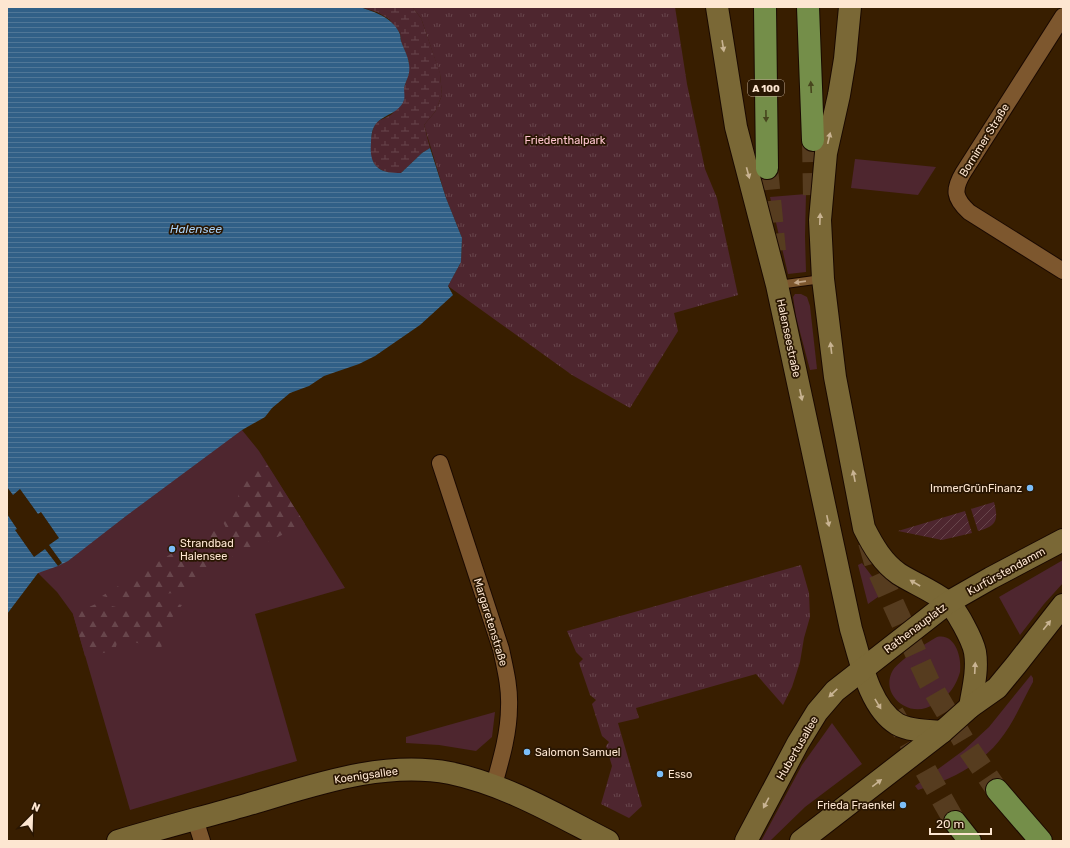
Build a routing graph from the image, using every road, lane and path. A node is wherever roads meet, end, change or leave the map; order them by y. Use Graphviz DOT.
graph roads {
  1 [pos="717,7"];
  2 [pos="765,7"];
  3 [pos="808,7"];
  4 [pos="850,7"];
  5 [pos="1063,16"];
  6 [pos="813,140"];
  7 [pos="767,168"];
  8 [pos="1063,271"];
  9 [pos="823,279"];
  10 [pos="777,285"];
  11 [pos="440,463"];
  12 [pos="1063,540"];
  13 [pos="949,602"];
  14 [pos="1063,606"];
  15 [pos="863,668"];
  16 [pos="970,707"];
  17 [pos="942,732"];
  18 [pos="494,785"];
  19 [pos="997,790"];
  20 [pos="195,820"];
  21 [pos="955,822"];
  22 [pos="118,841"];
  23 [pos="202,841"];
  24 [pos="608,841"];
  25 [pos="746,841"];
  26 [pos="802,841"];
  27 [pos="970,841"];
  28 [pos="1041,841"];
  1 -- 10 [label="main road, Halenseestraße, one-way"];
  2 -- 7 [label="highway, A 100, one-way"];
  6 -- 3 [label="highway, one-way"];
  9 -- 4 [label="main road, one-way"];
  5 -- 8 [label="street, Bornimer Straße"];
  9 -- 10 [label="lane, one-way"];
  13 -- 9 [label="main road, one-way"];
  10 -- 15 [label="main road, Halenseestraße, one-way"];
  11 -- 18 [label="street, Margaretenstraße"];
  12 -- 13 [label="main road, Kurfürstendamm"];
  13 -- 15 [label="main road, Rathenauplatz"];
  16 -- 13 [label="main road, Rathenauplatz, one-way"];
  16 -- 14 [label="main road, one-way"];
  15 -- 17 [label="main road, one-way"];
  15 -- 25 [label="main road, Hubertusallee, one-way"];
  16 -- 17 [label="main road"];
  26 -- 17 [label="main road, one-way"];
  18 -- 20 [label="main road, Koenigsallee"];
  18 -- 24 [label="main road, Koenigsallee"];
  19 -- 28 [label="highway"];
  20 -- 22 [label="main road, Koenigsallee"];
  20 -- 23 [label="street"];
  21 -- 27 [label="highway"];
}
